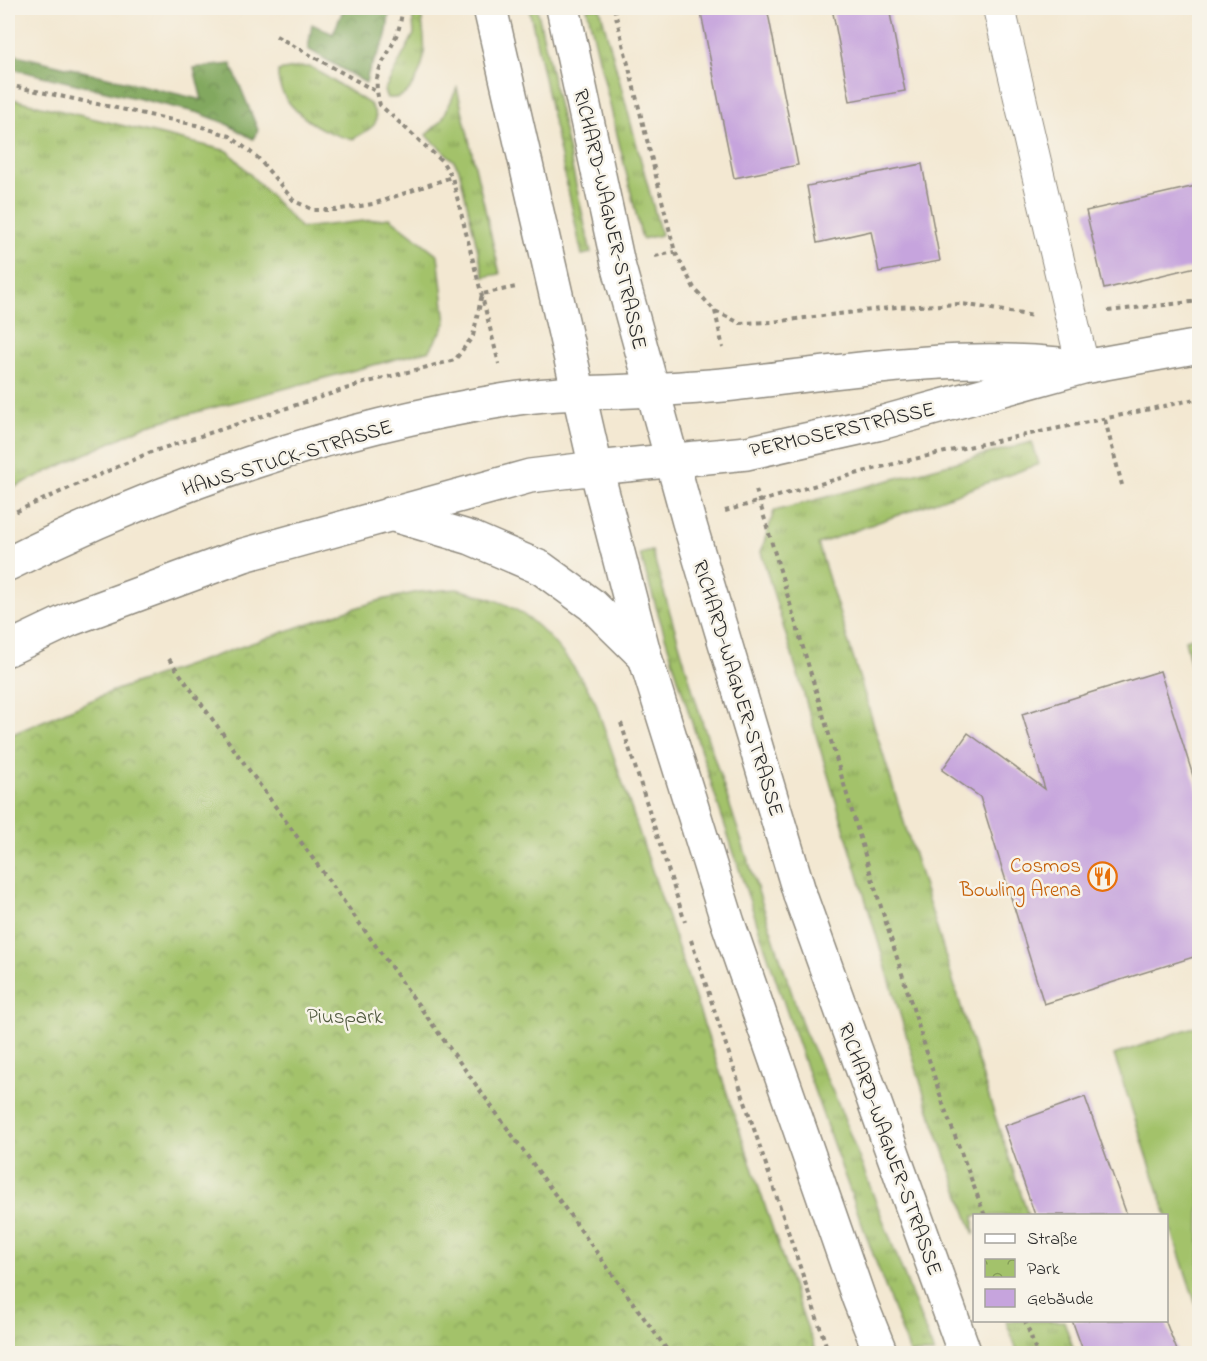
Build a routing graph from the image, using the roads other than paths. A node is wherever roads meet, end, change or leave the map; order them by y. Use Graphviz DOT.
graph roads {
  1 [pos="490,8"];
  2 [pos="563,8"];
  3 [pos="999,8"];
  4 [pos="1200,346"];
  5 [pos="1083,367"];
  6 [pos="651,390"];
  7 [pos="579,394"];
  8 [pos="672,462"];
  9 [pos="596,468"];
  10 [pos="390,514"];
  11 [pos="8,564"];
  12 [pos="8,650"];
  13 [pos="645,657"];
  14 [pos="881,1353"];
  15 [pos="965,1353"];
  1 -- 7 [label="main road"];
  2 -- 6 [label="main road, RICHARD-WAGNER-STRASSE"];
  3 -- 5 [label="street"];
  4 -- 5 [label="main road, PERMOSERSTRASSE"];
  5 -- 6 [label="main road, PERMOSERSTRASSE"];
  5 -- 8 [label="main road, PERMOSERSTRASSE"];
  6 -- 7 [label="main road, HANS-STUCK-STRASSE"];
  6 -- 8 [label="main road, RICHARD-WAGNER-STRASSE"];
  7 -- 9 [label="main road"];
  7 -- 11 [label="main road, HANS-STUCK-STRASSE"];
  8 -- 9 [label="main road, PERMOSERSTRASSE"];
  8 -- 15 [label="main road, RICHARD-WAGNER-STRASSE"];
  9 -- 10 [label="main road"];
  9 -- 13 [label="main road"];
  10 -- 12 [label="main road"];
  10 -- 13 [label="main road"];
  13 -- 14 [label="main road"];
}
